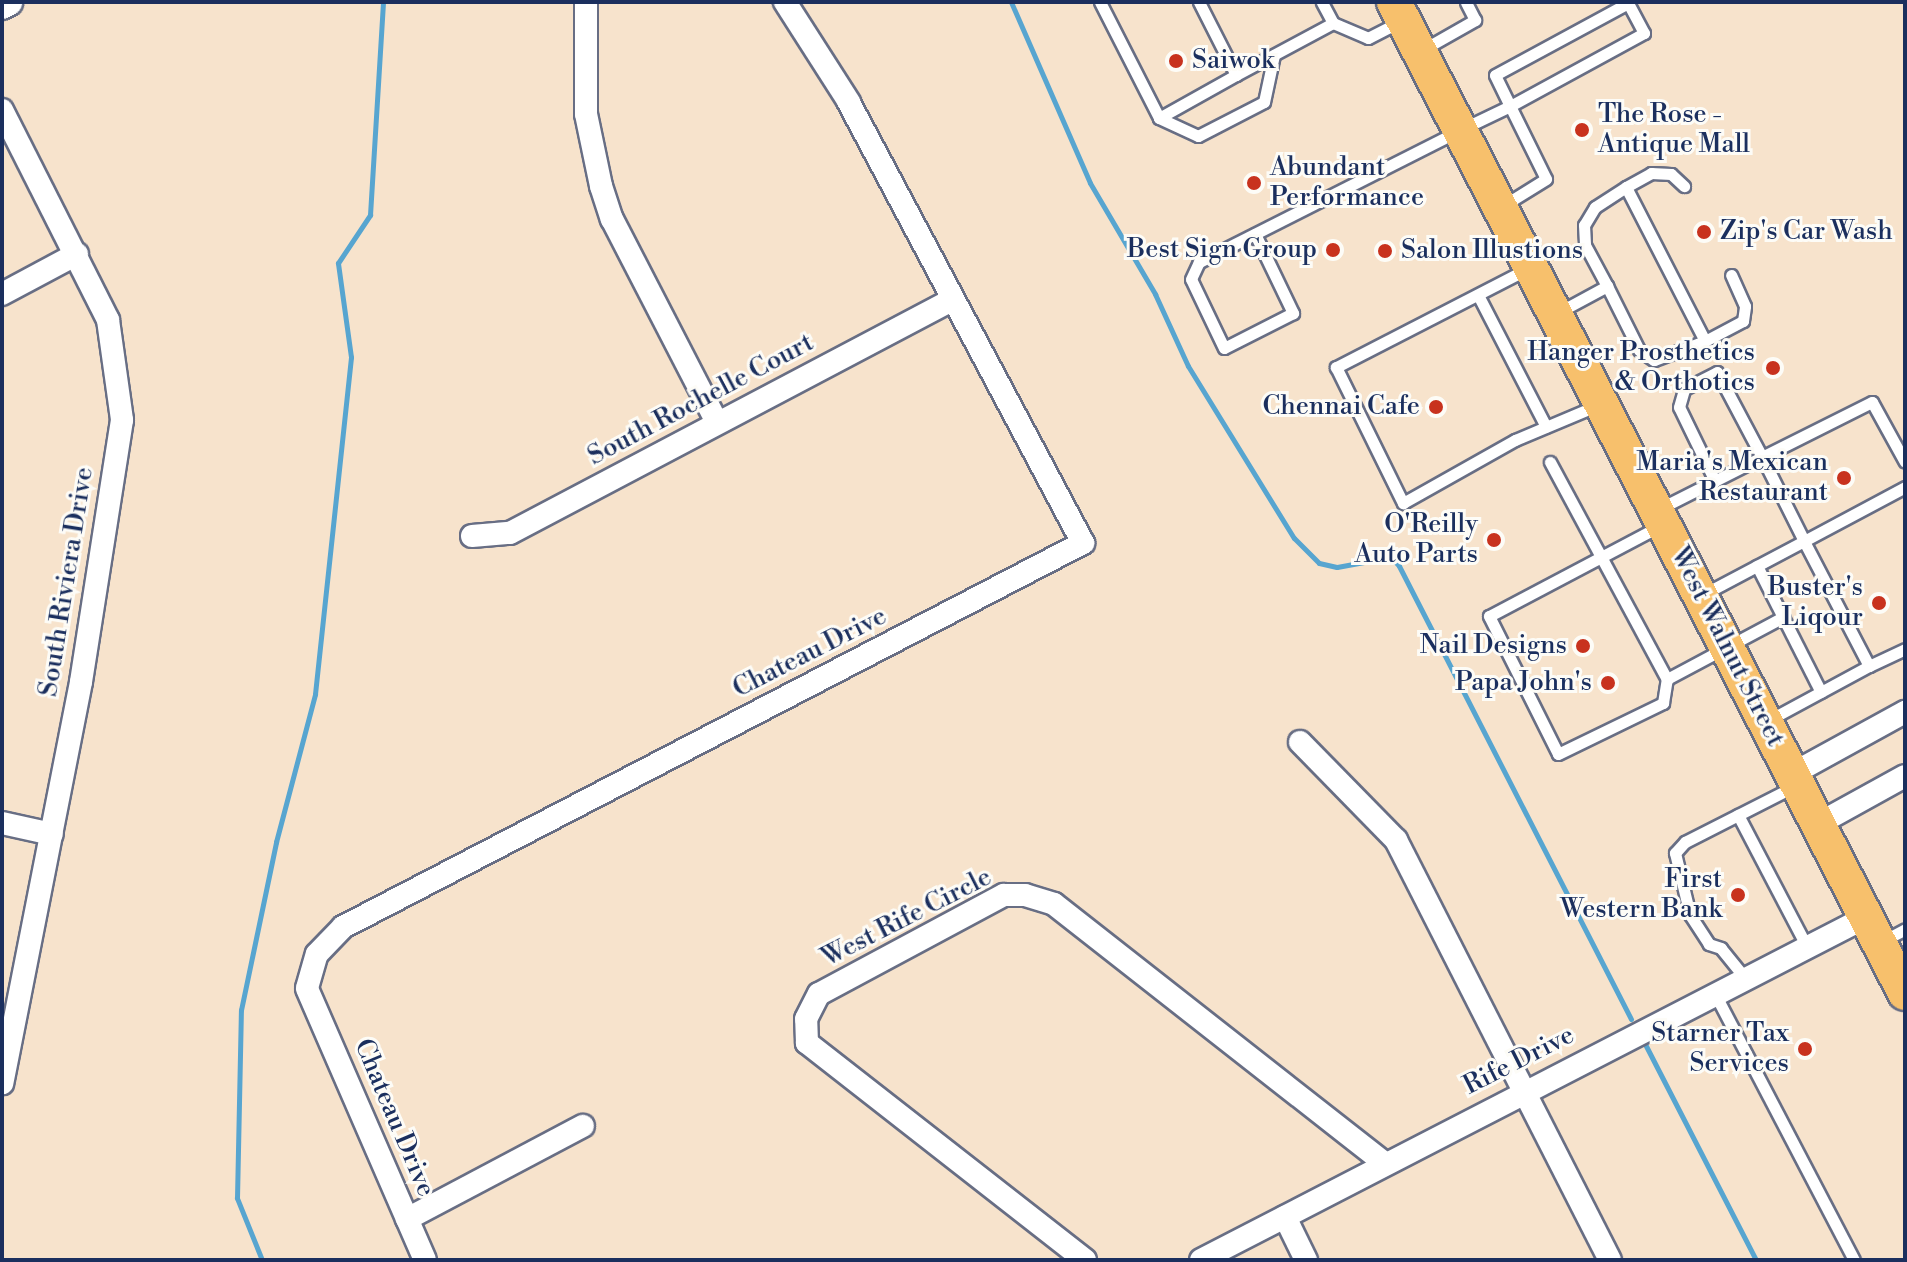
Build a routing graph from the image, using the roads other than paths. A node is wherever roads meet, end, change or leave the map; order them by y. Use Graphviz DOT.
graph roads {
  1 [pos="8,2"];
  2 [pos="586,2"];
  3 [pos="785,2"];
  4 [pos="1100,2"];
  5 [pos="1199,2"];
  6 [pos="1322,2"];
  7 [pos="1466,2"];
  8 [pos="2,5"];
  9 [pos="1399,11"];
  10 [pos="1333,23"];
  11 [pos="1420,51"];
  12 [pos="1274,55"];
  13 [pos="1236,75"];
  14 [pos="1510,106"];
  15 [pos="2,110"];
  16 [pos="1159,118"];
  17 [pos="1460,130"];
  18 [pos="1684,186"];
  19 [pos="1626,187"];
  20 [pos="1500,207"];
  21 [pos="1255,234"];
  22 [pos="77,254"];
  23 [pos="1531,267"];
  24 [pos="1731,275"];
  25 [pos="1607,286"];
  26 [pos="2,294"];
  27 [pos="1478,295"];
  28 [pos="952,300"];
  29 [pos="1555,314"];
  30 [pos="1705,341"];
  31 [pos="1601,404"];
  32 [pos="717,422"];
  33 [pos="1546,427"];
  34 [pos="1762,457"];
  35 [pos="1550,462"];
  36 [pos="1905,462"];
  37 [pos="1715,481"];
  38 [pos="1905,487"];
  39 [pos="1660,517"];
  40 [pos="472,536"];
  41 [pos="1804,541"];
  42 [pos="1602,558"];
  43 [pos="1757,566"];
  44 [pos="1700,596"];
  45 [pos="1783,617"];
  46 [pos="1727,647"];
  47 [pos="1905,649"];
  48 [pos="1869,666"];
  49 [pos="1667,679"];
  50 [pos="1821,692"];
  51 [pos="1905,712"];
  52 [pos="1765,722"];
  53 [pos="1300,742"];
  54 [pos="1905,776"];
  55 [pos="1795,779"];
  56 [pos="1738,815"];
  57 [pos="2,823"];
  58 [pos="1818,824"];
  59 [pos="52,834"];
  60 [pos="1883,930"];
  61 [pos="1807,947"];
  62 [pos="1745,978"];
  63 [pos="1905,993"];
  64 [pos="1715,994"];
  65 [pos="3,1083"];
  66 [pos="1523,1091"];
  67 [pos="583,1126"];
  68 [pos="1383,1162"];
  69 [pos="1285,1217"];
  70 [pos="407,1219"];
  71 [pos="425,1260"];
  72 [pos="1085,1260"];
  73 [pos="1201,1260"];
  74 [pos="1306,1260"];
  75 [pos="1610,1260"];
  76 [pos="1854,1260"];
  1 -- 8 [label="street"];
  2 -- 32 [label="street"];
  3 -- 28 [label="street, Chateau Drive"];
  4 -- 16 [label="lane"];
  5 -- 13 [label="lane"];
  6 -- 10 [label="lane"];
  7 -- 11 [label="lane"];
  9 -- 10 [label="lane"];
  9 -- 11 [label="main road, West Walnut Street"];
  10 -- 12 [label="lane"];
  11 -- 17 [label="main road, West Walnut Street"];
  12 -- 13 [label="lane"];
  12 -- 16 [label="lane"];
  13 -- 16 [label="lane"];
  14 -- 14 [label="lane"];
  14 -- 17 [label="lane"];
  14 -- 20 [label="lane"];
  15 -- 22 [label="street, South Riviera Drive"];
  17 -- 20 [label="main road, West Walnut Street"];
  17 -- 21 [label="lane"];
  18 -- 19 [label="lane"];
  19 -- 25 [label="lane"];
  19 -- 30 [label="lane"];
  20 -- 23 [label="main road, West Walnut Street"];
  21 -- 21 [label="lane"];
  22 -- 26 [label="street"];
  22 -- 59 [label="street, South Riviera Drive"];
  23 -- 27 [label="lane"];
  23 -- 29 [label="main road, West Walnut Street"];
  24 -- 30 [label="lane"];
  25 -- 29 [label="lane"];
  25 -- 30 [label="lane"];
  27 -- 33 [label="lane"];
  27 -- 33 [label="lane"];
  28 -- 32 [label="street, South Rochelle Court"];
  28 -- 70 [label="street, Chateau Drive"];
  29 -- 31 [label="main road, West Walnut Street"];
  31 -- 33 [label="lane"];
  31 -- 39 [label="main road, West Walnut Street"];
  32 -- 40 [label="street, South Rochelle Court"];
  34 -- 36 [label="lane"];
  34 -- 37 [label="lane"];
  34 -- 37 [label="lane"];
  34 -- 41 [label="lane"];
  35 -- 42 [label="lane"];
  37 -- 39 [label="lane"];
  38 -- 41 [label="lane"];
  39 -- 42 [label="lane"];
  39 -- 44 [label="main road, West Walnut Street"];
  41 -- 43 [label="lane"];
  41 -- 48 [label="lane"];
  42 -- 49 [label="lane"];
  42 -- 49 [label="lane"];
  43 -- 44 [label="lane"];
  43 -- 45 [label="lane"];
  44 -- 46 [label="main road, West Walnut Street"];
  45 -- 46 [label="lane"];
  45 -- 50 [label="lane"];
  46 -- 49 [label="lane"];
  46 -- 52 [label="main road, West Walnut Street"];
  47 -- 48 [label="lane"];
  48 -- 50 [label="lane"];
  50 -- 52 [label="lane"];
  51 -- 55 [label="street"];
  52 -- 55 [label="main road, West Walnut Street"];
  53 -- 66 [label="street"];
  54 -- 58 [label="street"];
  55 -- 56 [label="lane"];
  55 -- 58 [label="main road, West Walnut Street"];
  56 -- 61 [label="lane"];
  56 -- 62 [label="lane"];
  57 -- 59 [label="street"];
  58 -- 60 [label="main road, West Walnut Street"];
  59 -- 65 [label="street, South Riviera Drive"];
  60 -- 61 [label="street, Rife Drive"];
  60 -- 63 [label="main road, West Walnut Street"];
  61 -- 62 [label="street, Rife Drive"];
  62 -- 64 [label="street, Rife Drive"];
  64 -- 66 [label="street, Rife Drive"];
  64 -- 76 [label="lane"];
  66 -- 68 [label="street, Rife Drive"];
  66 -- 75 [label="street"];
  67 -- 70 [label="street"];
  68 -- 69 [label="street, Rife Drive"];
  68 -- 72 [label="street, West Rife Circle"];
  69 -- 73 [label="street, Rife Drive"];
  69 -- 74 [label="street"];
  70 -- 71 [label="street, Chateau Drive"];
}
